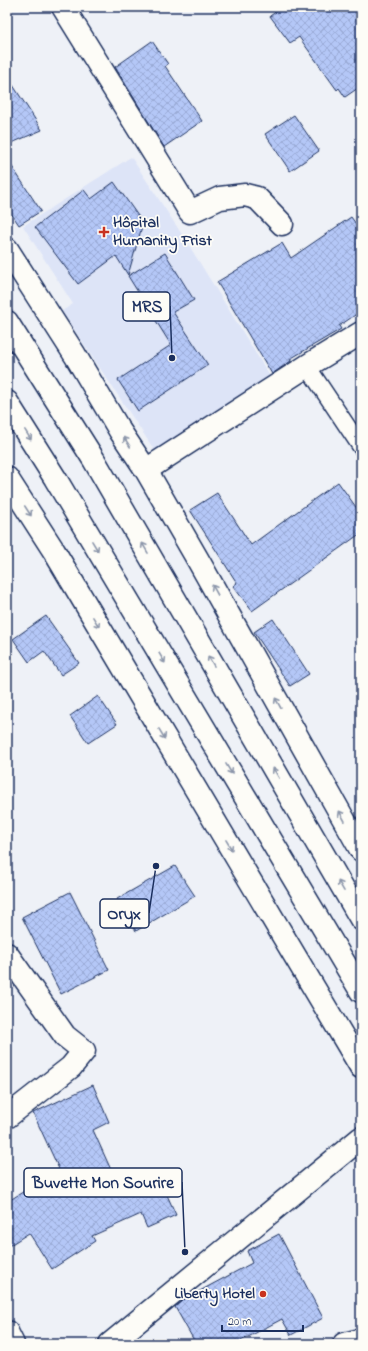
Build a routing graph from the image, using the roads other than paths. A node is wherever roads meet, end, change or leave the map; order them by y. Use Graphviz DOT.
graph roads {
  1 [pos="72,10"];
  2 [pos="282,224"];
  3 [pos="7,249"];
  4 [pos="7,322"];
  5 [pos="361,332"];
  6 [pos="307,366"];
  7 [pos="7,402"];
  8 [pos="361,447"];
  9 [pos="146,470"];
  10 [pos="7,478"];
  11 [pos="361,850"];
  12 [pos="361,919"];
  13 [pos="7,954"];
  14 [pos="361,991"];
  15 [pos="361,1067"];
  16 [pos="7,1117"];
  17 [pos="361,1138"];
  18 [pos="7,1332"];
  19 [pos="361,1340"];
  20 [pos="13,1344"];
  21 [pos="110,1344"];
  22 [pos="344,1344"];
  1 -- 2 [label="main road"];
  9 -- 3 [label="main road, one-way"];
  12 -- 4 [label="main road, one-way"];
  5 -- 6 [label="main road"];
  6 -- 8 [label="lane"];
  6 -- 9 [label="main road"];
  7 -- 14 [label="main road, one-way"];
  11 -- 9 [label="main road, one-way"];
  10 -- 15 [label="main road, one-way"];
  13 -- 16 [label="main road"];
  17 -- 21 [label="main road"];
  18 -- 20 [label="main road"];
  19 -- 22 [label="main road"];
}
